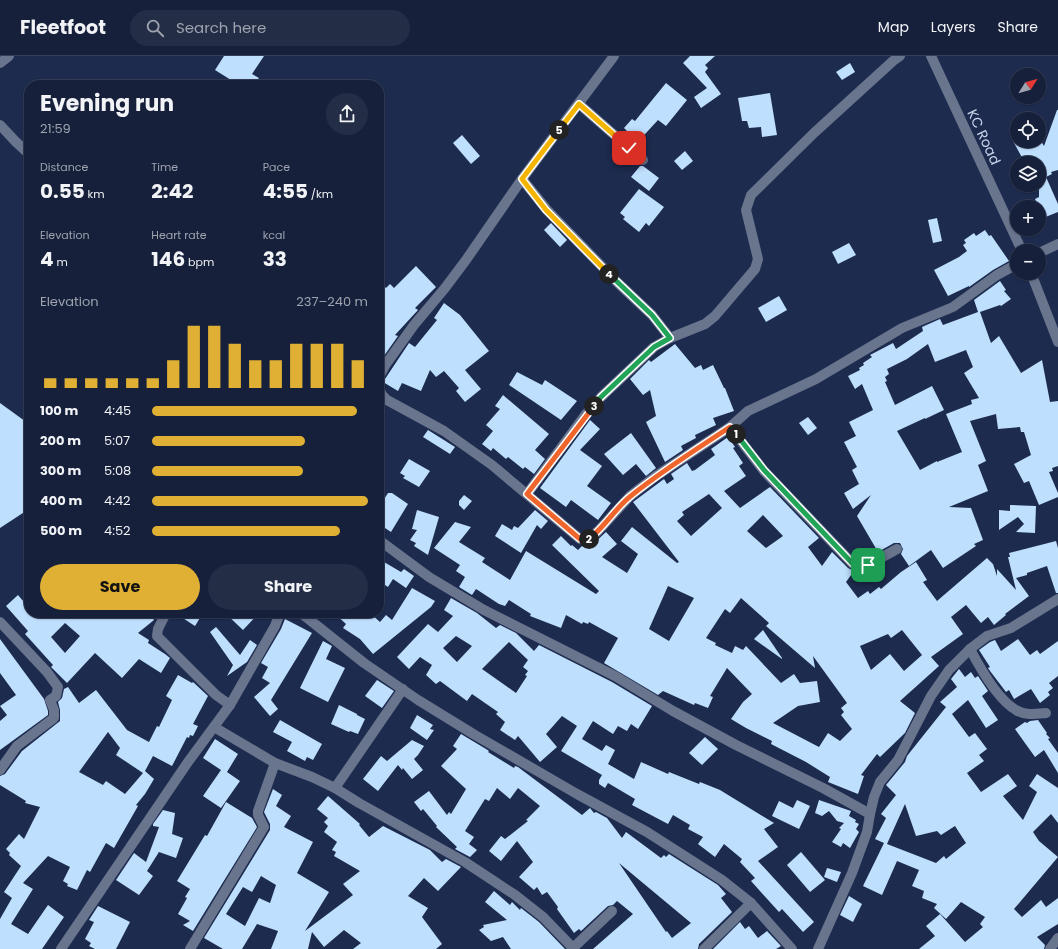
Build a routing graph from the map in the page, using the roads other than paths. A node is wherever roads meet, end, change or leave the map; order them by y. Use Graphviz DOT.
graph roads {
  1 [pos="9,56"];
  2 [pos="614,56"];
  3 [pos="900,56"];
  4 [pos="931,56"];
  5 [pos="0,63"];
  6 [pos="579,104"];
  7 [pos="0,125"];
  8 [pos="24,149"];
  9 [pos="643,160"];
  10 [pos="522,179"];
  11 [pos="1019,244"];
  12 [pos="1058,244"];
  13 [pos="1046,250"];
  14 [pos="1010,268"];
  15 [pos="1034,280"];
  16 [pos="670,338"];
  17 [pos="1058,342"];
  18 [pos="384,368"];
  19 [pos="384,397"];
  20 [pos="730,427"];
  21 [pos="527,494"];
  22 [pos="384,544"];
  23 [pos="898,549"];
  24 [pos="1058,599"];
  25 [pos="164,618"];
  26 [pos="278,618"];
  27 [pos="307,618"];
  28 [pos="0,622"];
  29 [pos="970,649"];
  30 [pos="403,689"];
  31 [pos="230,705"];
  32 [pos="1046,713"];
  33 [pos="214,727"];
  34 [pos="275,763"];
  35 [pos="0,770"];
  36 [pos="335,788"];
  37 [pos="870,814"];
  38 [pos="751,902"];
  39 [pos="612,911"];
  40 [pos="1058,938"];
  41 [pos="574,948"];
  42 [pos="61,949"];
  43 [pos="190,949"];
  44 [pos="704,949"];
  45 [pos="792,949"];
  46 [pos="818,949"];
  47 [pos="1050,949"];
  1 -- 5 [label="street"];
  2 -- 6 [label="street"];
  3 -- 16 [label="street"];
  4 -- 11 [label="street, KC Road"];
  6 -- 9 [label="street"];
  6 -- 10 [label="street"];
  7 -- 8 [label="street"];
  10 -- 16 [label="street"];
  10 -- 18 [label="street"];
  12 -- 13 [label="street"];
  14 -- 20 [label="street"];
  15 -- 17 [label="street"];
  16 -- 21 [label="street"];
  19 -- 21 [label="street"];
  20 -- 21 [label="street"];
  20 -- 23 [label="street"];
  22 -- 37 [label="street"];
  24 -- 29 [label="street"];
  25 -- 31 [label="street"];
  26 -- 31 [label="street"];
  27 -- 30 [label="street"];
  28 -- 35 [label="street"];
  29 -- 32 [label="street"];
  29 -- 37 [label="street"];
  30 -- 36 [label="street"];
  30 -- 38 [label="street"];
  31 -- 33 [label="street"];
  33 -- 34 [label="street"];
  33 -- 42 [label="street"];
  34 -- 36 [label="street"];
  34 -- 43 [label="street"];
  36 -- 41 [label="street"];
  37 -- 46 [label="street"];
  38 -- 44 [label="street"];
  38 -- 45 [label="street"];
  39 -- 41 [label="street"];
  40 -- 47 [label="street"];
}
